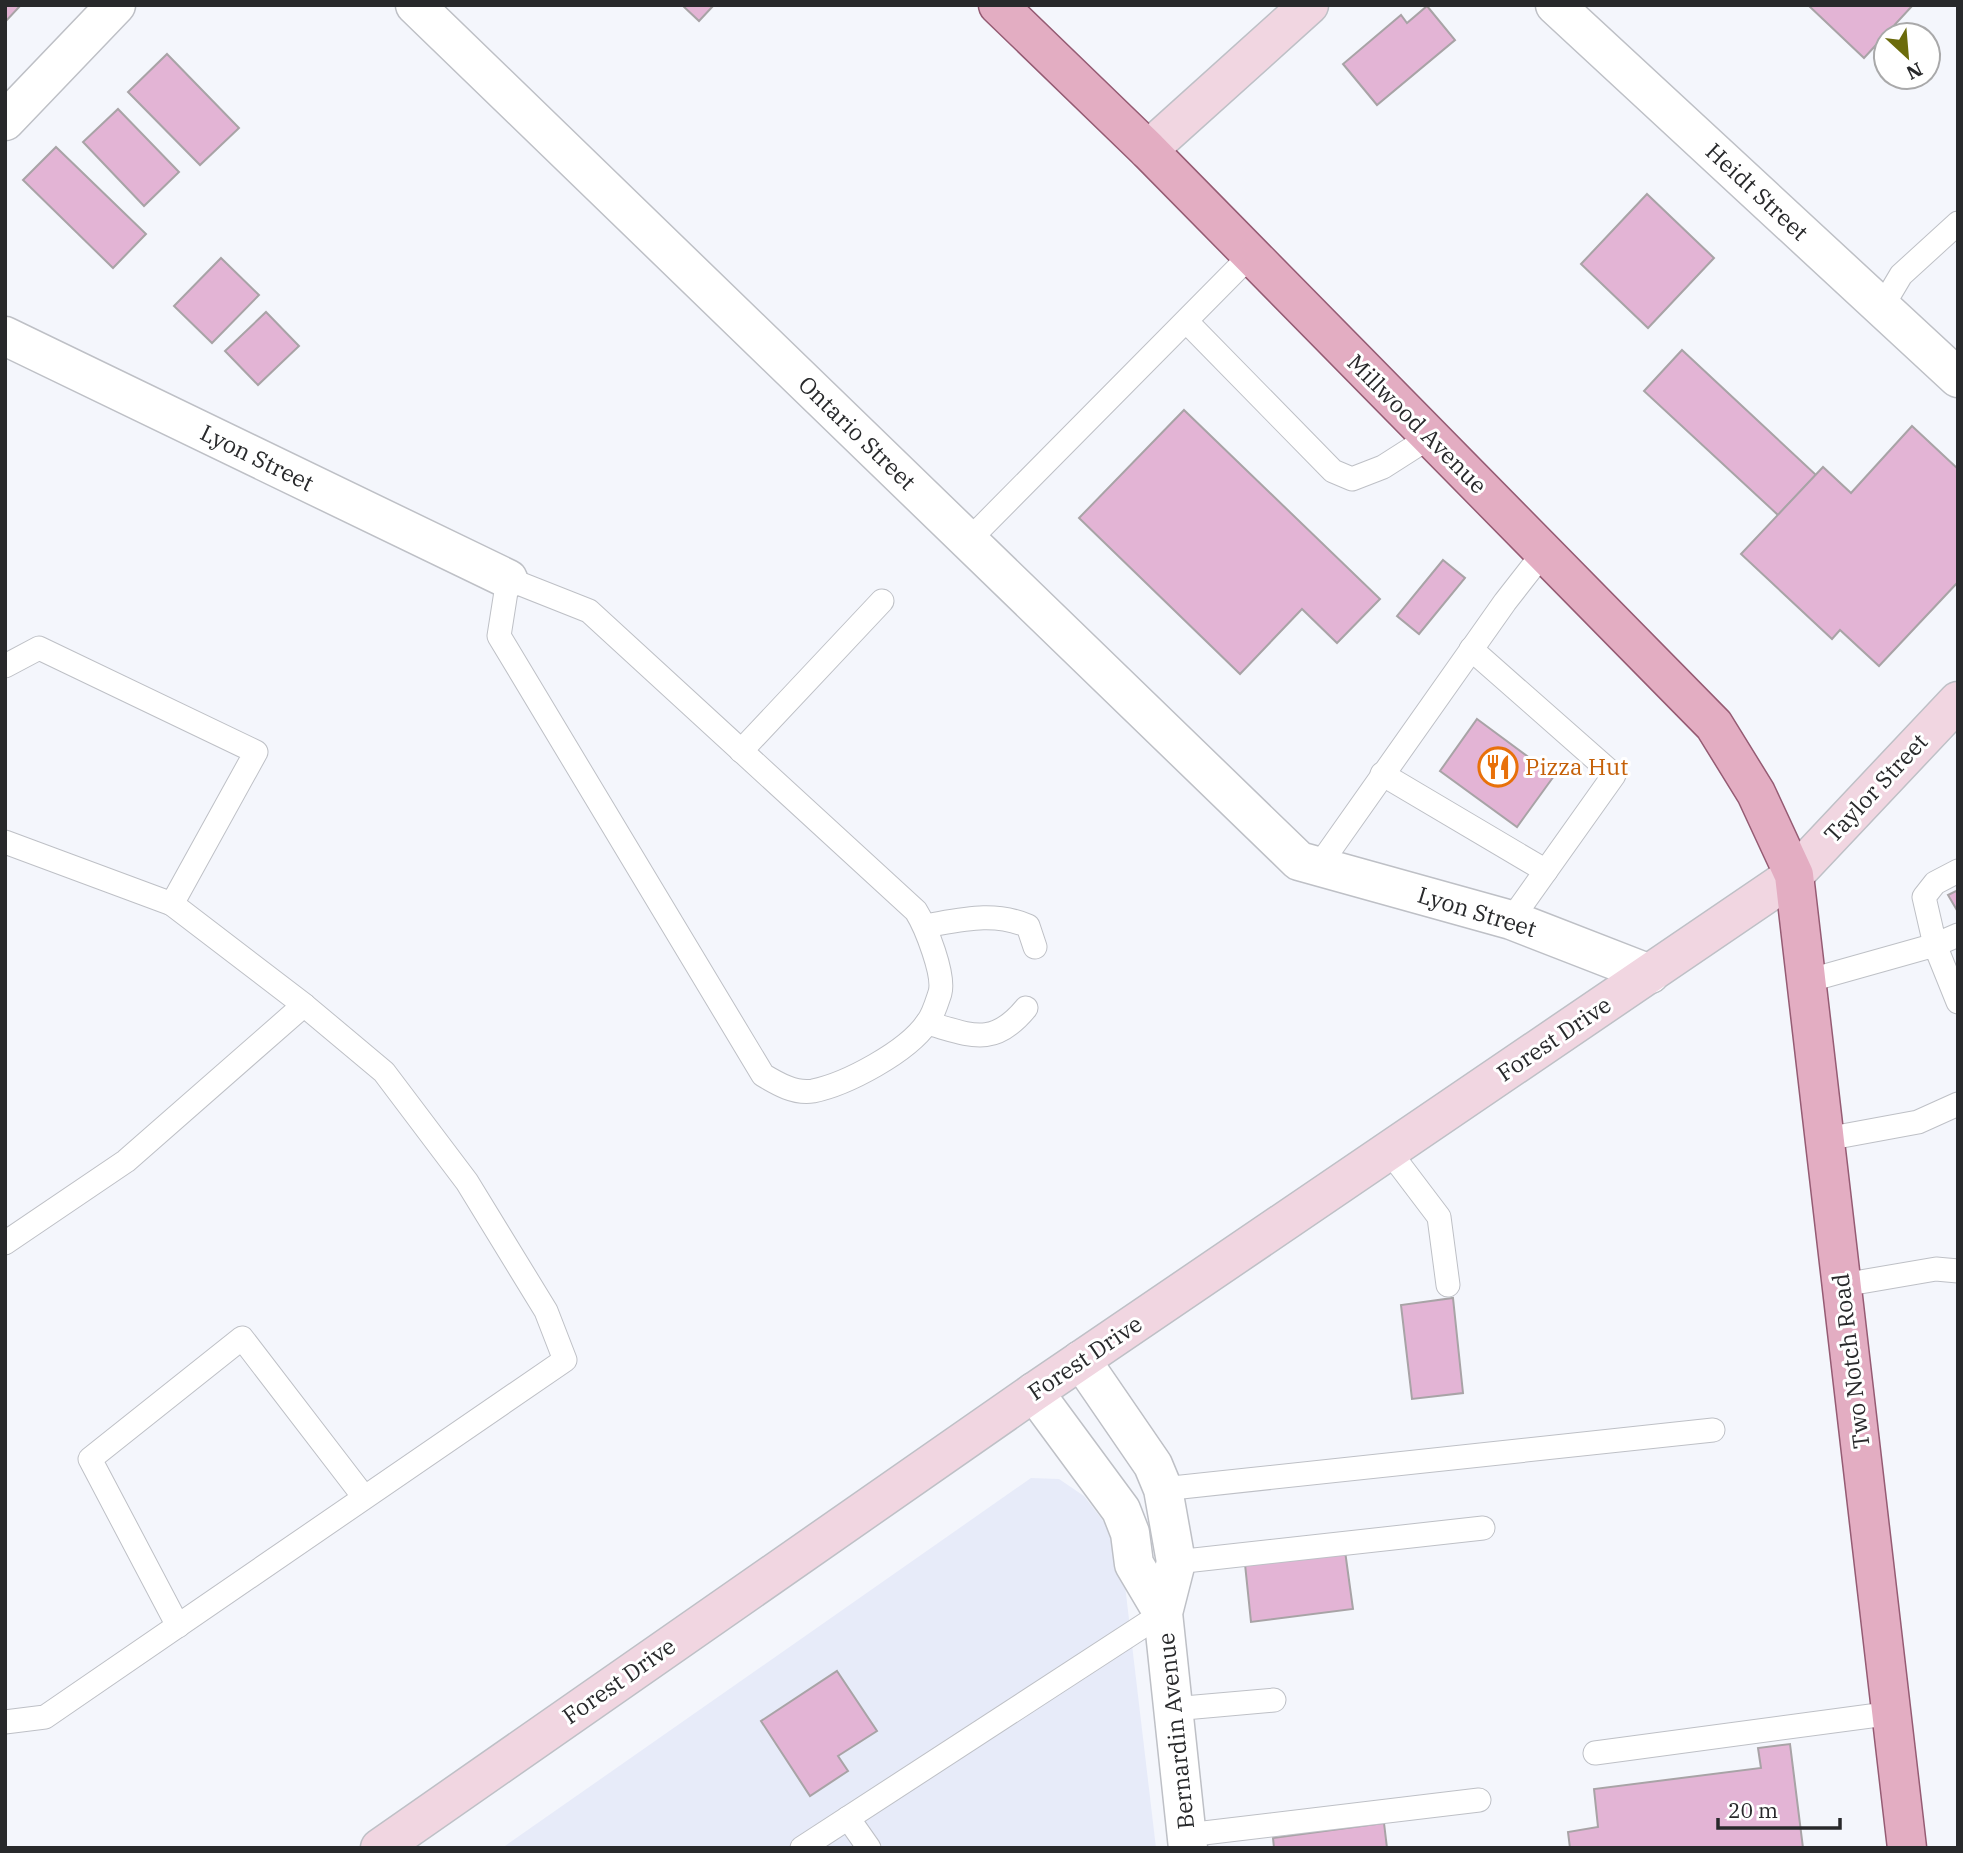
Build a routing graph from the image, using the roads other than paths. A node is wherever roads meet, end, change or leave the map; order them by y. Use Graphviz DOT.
graph roads {
  1 [pos="116,5"];
  2 [pos="415,5"];
  3 [pos="998,5"];
  4 [pos="1309,5"];
  5 [pos="1555,5"];
  6 [pos="5,121"];
  7 [pos="1148,150"];
  8 [pos="1958,223"];
  9 [pos="1251,255"];
  10 [pos="1882,307"];
  11 [pos="1187,322"];
  12 [pos="5,336"];
  13 [pos="1958,378"];
  14 [pos="1430,437"];
  15 [pos="968,541"];
  16 [pos="1544,552"];
  17 [pos="508,579"];
  18 [pos="882,601"];
  19 [pos="1471,649"];
  20 [pos="5,666"];
  21 [pos="1958,701"];
  22 [pos="741,751"];
  23 [pos="1382,774"];
  24 [pos="5,842"];
  25 [pos="1309,864"];
  26 [pos="1546,871"];
  27 [pos="1958,871"];
  28 [pos="1794,875"];
  29 [pos="172,904"];
  30 [pos="1511,920"];
  31 [pos="925,926"];
  32 [pos="1958,935"];
  33 [pos="1935,945"];
  34 [pos="1035,947"];
  35 [pos="1650,974"];
  36 [pos="1953,975"];
  37 [pos="1807,981"];
  38 [pos="1958,1002"];
  39 [pos="304,1005"];
  40 [pos="1026,1008"];
  41 [pos="927,1023"];
  42 [pos="1958,1104"];
  43 [pos="1826,1139"];
  44 [pos="1389,1151"];
  45 [pos="5,1243"];
  46 [pos="1958,1271"];
  47 [pos="1448,1284"];
  48 [pos="1843,1285"];
  49 [pos="1081,1360"];
  50 [pos="1034,1392"];
  51 [pos="1713,1430"];
  52 [pos="1163,1489"];
  53 [pos="364,1497"];
  54 [pos="1483,1528"];
  55 [pos="1176,1562"];
  56 [pos="1163,1613"];
  57 [pos="178,1626"];
  58 [pos="1274,1700"];
  59 [pos="1173,1709"];
  60 [pos="1892,1713"];
  61 [pos="5,1722"];
  62 [pos="1595,1753"];
  63 [pos="1479,1800"];
  64 [pos="848,1818"];
  65 [pos="1187,1841"];
  66 [pos="380,1848"];
  67 [pos="802,1848"];
  68 [pos="869,1848"];
  69 [pos="1907,1848"];
  1 -- 6 [label="street"];
  2 -- 15 [label="street, Ontario Street"];
  3 -- 7 [label="main road, Millwood Avenue"];
  4 -- 7 [label="main road"];
  5 -- 10 [label="street, Heidt Street"];
  7 -- 9 [label="main road, Millwood Avenue"];
  8 -- 10 [label="lane"];
  9 -- 11 [label="lane"];
  9 -- 14 [label="main road, Millwood Avenue"];
  10 -- 13 [label="street, Heidt Street"];
  11 -- 14 [label="lane"];
  11 -- 15 [label="lane"];
  12 -- 17 [label="street, Lyon Street"];
  14 -- 16 [label="main road, Millwood Avenue"];
  15 -- 25 [label="street, Ontario Street"];
  16 -- 19 [label="lane"];
  16 -- 28 [label="main road, Millwood Avenue"];
  17 -- 22 [label="lane"];
  17 -- 41 [label="lane"];
  18 -- 22 [label="lane"];
  19 -- 23 [label="lane"];
  19 -- 26 [label="lane"];
  20 -- 29 [label="lane"];
  21 -- 28 [label="main road, Taylor Street"];
  22 -- 31 [label="lane"];
  23 -- 25 [label="lane"];
  23 -- 26 [label="lane"];
  24 -- 29 [label="lane"];
  25 -- 30 [label="street, Lyon Street"];
  26 -- 30 [label="lane"];
  27 -- 33 [label="lane"];
  28 -- 35 [label="main road, Forest Drive"];
  28 -- 37 [label="main road, Two Notch Road"];
  29 -- 39 [label="lane"];
  30 -- 35 [label="street, Lyon Street"];
  31 -- 34 [label="lane"];
  31 -- 41 [label="lane"];
  32 -- 33 [label="lane"];
  33 -- 36 [label="lane"];
  33 -- 37 [label="lane"];
  35 -- 44 [label="main road, Forest Drive"];
  36 -- 38 [label="lane"];
  37 -- 43 [label="main road, Two Notch Road"];
  39 -- 45 [label="lane"];
  39 -- 53 [label="lane"];
  40 -- 41 [label="lane"];
  42 -- 43 [label="lane"];
  43 -- 48 [label="main road, Two Notch Road"];
  44 -- 47 [label="lane"];
  44 -- 49 [label="main road, Forest Drive"];
  46 -- 48 [label="lane"];
  48 -- 60 [label="main road, Two Notch Road"];
  49 -- 50 [label="main road, Forest Drive"];
  49 -- 52 [label="street, Bernardin Avenue"];
  50 -- 56 [label="street, Bernardin Avenue"];
  50 -- 66 [label="main road, Forest Drive"];
  51 -- 52 [label="lane"];
  52 -- 55 [label="street, Bernardin Avenue"];
  53 -- 57 [label="lane"];
  53 -- 57 [label="lane"];
  54 -- 55 [label="lane"];
  55 -- 56 [label="street, Bernardin Avenue"];
  56 -- 59 [label="street, Bernardin Avenue"];
  56 -- 64 [label="lane"];
  57 -- 61 [label="lane"];
  58 -- 59 [label="lane"];
  59 -- 65 [label="street, Bernardin Avenue"];
  60 -- 62 [label="lane"];
  60 -- 69 [label="main road, Two Notch Road"];
  63 -- 65 [label="lane"];
  64 -- 67 [label="lane"];
  64 -- 68 [label="lane"];
}
